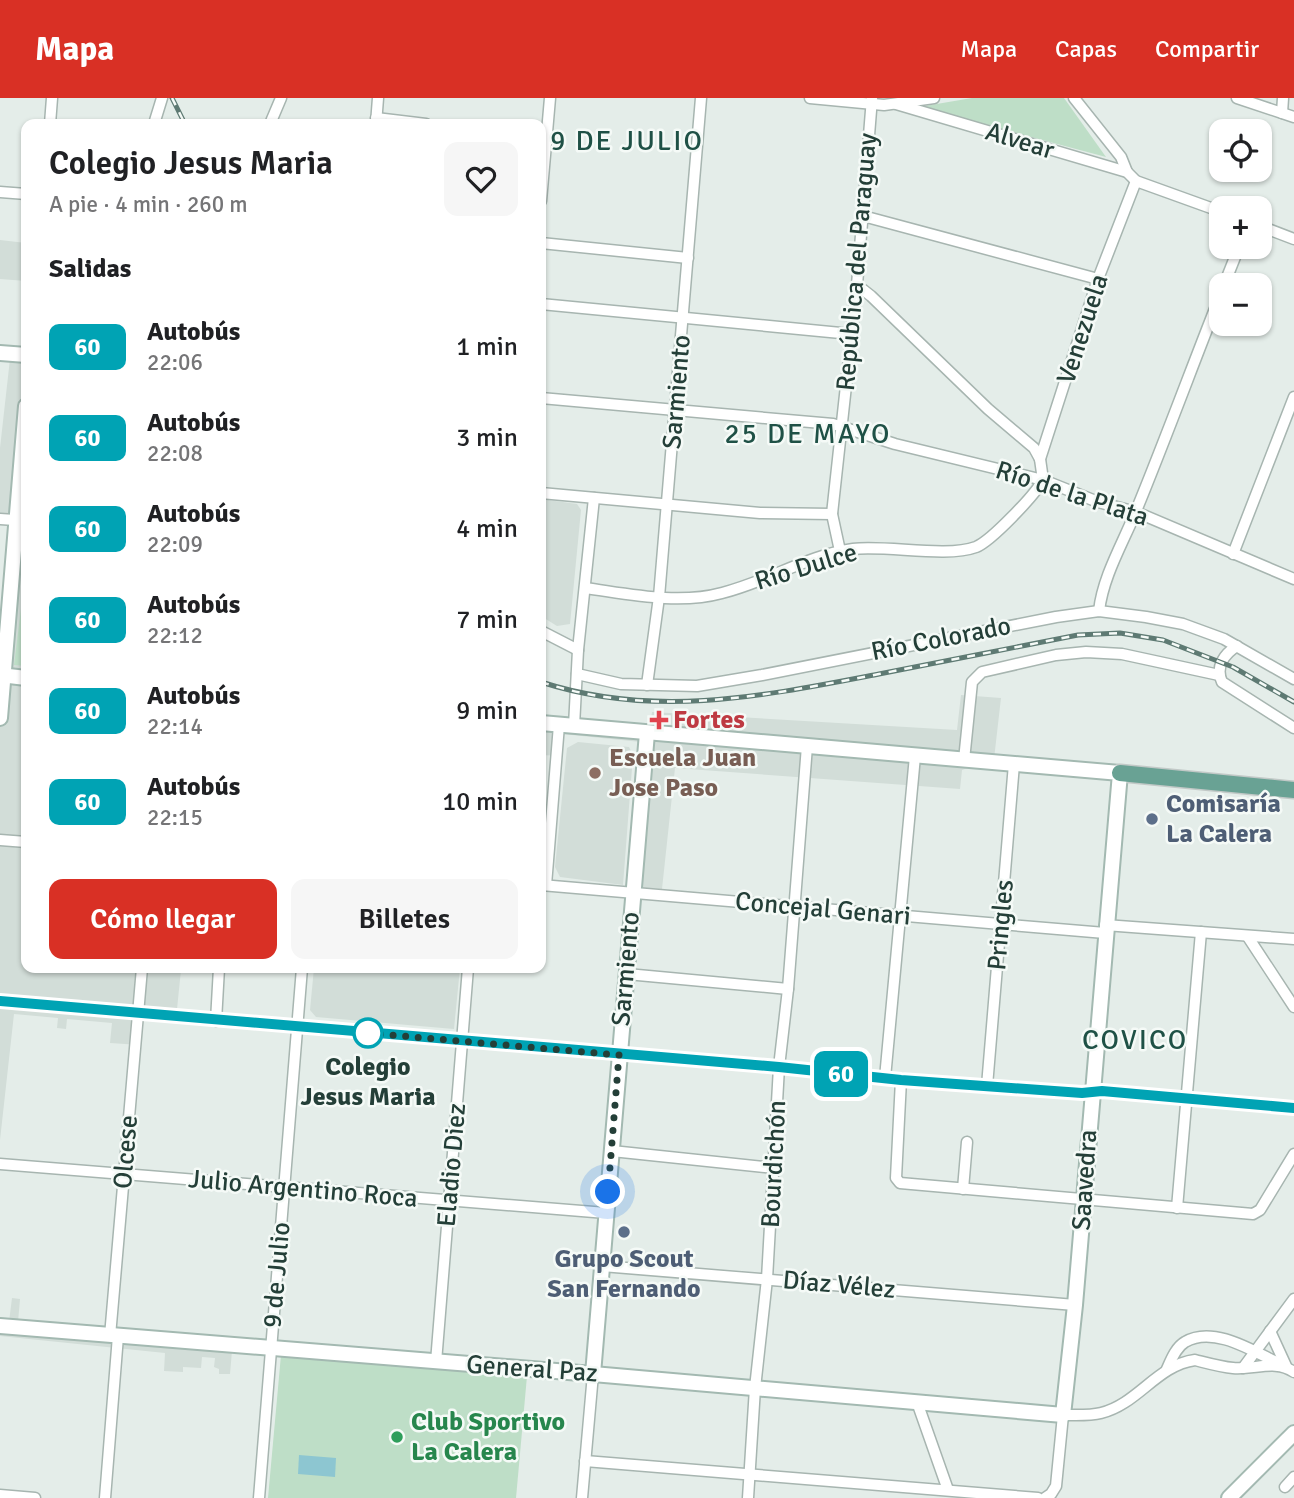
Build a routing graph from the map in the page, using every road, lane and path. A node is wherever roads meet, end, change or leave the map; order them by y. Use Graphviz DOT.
graph roads {
  1 [pos="52,98"];
  2 [pos="281,98"];
  3 [pos="378,98"];
  4 [pos="550,98"];
  5 [pos="701,98"];
  6 [pos="810,98"];
  7 [pos="934,98"];
  8 [pos="1074,98"];
  9 [pos="1237,98"];
  10 [pos="1283,98"];
  11 [pos="160,99"];
  12 [pos="871,101"];
  13 [pos="896,104"];
  14 [pos="1282,113"];
  15 [pos="1294,117"];
  16 [pos="50,119"];
  17 [pos="155,119"];
  18 [pos="272,119"];
  19 [pos="376,119"];
  20 [pos="546,125"];
  21 [pos="1126,172"];
  22 [pos="1136,181"];
  23 [pos="0,192"];
  24 [pos="21,194"];
  25 [pos="1209,207"];
  26 [pos="863,216"];
  27 [pos="1272,231"];
  28 [pos="1294,239"];
  29 [pos="546,244"];
  30 [pos="688,258"];
  31 [pos="1098,279"];
  32 [pos="857,285"];
  33 [pos="546,304"];
  34 [pos="683,318"];
  35 [pos="1209,324"];
  36 [pos="851,334"];
  37 [pos="0,353"];
  38 [pos="21,355"];
  39 [pos="1294,397"];
  40 [pos="546,398"];
  41 [pos="675,411"];
  42 [pos="843,427"];
  43 [pos="21,438"];
  44 [pos="1040,459"];
  45 [pos="1043,480"];
  46 [pos="546,493"];
  47 [pos="594,498"];
  48 [pos="667,505"];
  49 [pos="1136,512"];
  50 [pos="832,514"];
  51 [pos="8,520"];
  52 [pos="840,551"];
  53 [pos="1233,554"];
  54 [pos="1294,579"];
  55 [pos="585,589"];
  56 [pos="659,597"];
  57 [pos="1099,611"];
  58 [pos="546,634"];
  59 [pos="1237,646"];
  60 [pos="578,650"];
  61 [pos="577,674"];
  62 [pos="1219,675"];
  63 [pos="2,676"];
  64 [pos="21,678"];
  65 [pos="1294,679"];
  66 [pos="647,685"];
  67 [pos="0,706"];
  68 [pos="0,718"];
  69 [pos="546,724"];
  70 [pos="559,725"];
  71 [pos="575,726"];
  72 [pos="1294,728"];
  73 [pos="647,733"];
  74 [pos="807,746"];
  75 [pos="915,756"];
  76 [pos="964,760"];
  77 [pos="1014,765"];
  78 [pos="1120,773"];
  79 [pos="1294,790"];
  80 [pos="0,840"];
  81 [pos="21,842"];
  82 [pos="546,855"];
  83 [pos="546,885"];
  84 [pos="633,892"];
  85 [pos="794,907"];
  86 [pos="901,916"];
  87 [pos="1001,925"];
  88 [pos="1294,928"];
  89 [pos="1105,929"];
  90 [pos="1201,932"];
  91 [pos="1248,937"];
  92 [pos="1294,939"];
  93 [pos="142,973"];
  94 [pos="219,973"];
  95 [pos="302,973"];
  96 [pos="468,973"];
  97 [pos="626,974"];
  98 [pos="788,989"];
  99 [pos="0,1001"];
  100 [pos="1294,1007"];
  101 [pos="138,1013"];
  102 [pos="216,1021"];
  103 [pos="297,1027"];
  104 [pos="462,1041"];
  105 [pos="619,1055"];
  106 [pos="779,1067"];
  107 [pos="885,1078"];
  108 [pos="901,1080"];
  109 [pos="987,1086"];
  110 [pos="1092,1091"];
  111 [pos="1186,1098"];
  112 [pos="1294,1108"];
  113 [pos="967,1142"];
  114 [pos="612,1150"];
  115 [pos="1294,1154"];
  116 [pos="0,1164"];
  117 [pos="774,1168"];
  118 [pos="124,1174"];
  119 [pos="284,1188"];
  120 [pos="963,1189"];
  121 [pos="1084,1199"];
  122 [pos="449,1200"];
  123 [pos="1177,1208"];
  124 [pos="606,1213"];
  125 [pos="602,1266"];
  126 [pos="767,1279"];
  127 [pos="1294,1299"];
  128 [pos="1075,1305"];
  129 [pos="0,1326"];
  130 [pos="1270,1331"];
  131 [pos="114,1336"];
  132 [pos="271,1349"];
  133 [pos="1255,1351"];
  134 [pos="436,1362"];
  135 [pos="1243,1368"];
  136 [pos="1166,1369"];
  137 [pos="1290,1369"];
  138 [pos="593,1374"];
  139 [pos="755,1388"];
  140 [pos="916,1402"];
  141 [pos="1063,1415"];
  142 [pos="1294,1433"];
  143 [pos="585,1461"];
  144 [pos="750,1474"];
  145 [pos="1294,1477"];
  146 [pos="1285,1487"];
  147 [pos="948,1490"];
  148 [pos="0,1495"];
  149 [pos="35,1498"];
  150 [pos="105,1498"];
  151 [pos="259,1498"];
  152 [pos="582,1498"];
  153 [pos="748,1498"];
  154 [pos="1038,1498"];
  155 [pos="1045,1498"];
  156 [pos="1229,1498"];
  1 -- 16 [label="street"];
  2 -- 18 [label="street"];
  3 -- 19 [label="street"];
  4 -- 20 [label="street"];
  5 -- 30 [label="street, Sarmiento"];
  6 -- 12 [label="street, Alvear"];
  7 -- 13 [label="street"];
  8 -- 21 [label="street"];
  9 -- 14 [label="street"];
  10 -- 14 [label="street"];
  11 -- 17 [label="street"];
  12 -- 13 [label="street, Alvear"];
  12 -- 26 [label="street, República del Paraguay"];
  13 -- 21 [label="street, Alvear"];
  14 -- 15 [label="street"];
  21 -- 22 [label="street, Alvear"];
  22 -- 25 [label="street, Alvear"];
  22 -- 31 [label="street, Venezuela"];
  23 -- 24 [label="street"];
  26 -- 31 [label="street"];
  26 -- 32 [label="street, República del Paraguay"];
  27 -- 28 [label="street"];
  29 -- 30 [label="street"];
  30 -- 34 [label="street, Sarmiento"];
  31 -- 44 [label="street, Venezuela"];
  32 -- 36 [label="street, República del Paraguay"];
  32 -- 44 [label="street"];
  33 -- 34 [label="street"];
  34 -- 36 [label="street"];
  34 -- 41 [label="street, Sarmiento"];
  35 -- 49 [label="street"];
  36 -- 42 [label="street, República del Paraguay"];
  37 -- 38 [label="street"];
  39 -- 53 [label="street"];
  40 -- 41 [label="street, Río de la Plata"];
  41 -- 42 [label="street, Río de la Plata"];
  41 -- 48 [label="street, Sarmiento"];
  42 -- 45 [label="street, Río de la Plata"];
  42 -- 50 [label="street, República del Paraguay"];
  43 -- 51 [label="street"];
  44 -- 45 [label="street, Venezuela"];
  45 -- 49 [label="street, Río de la Plata"];
  45 -- 52 [label="street, Río Dulce"];
  46 -- 47 [label="street"];
  47 -- 48 [label="street"];
  47 -- 55 [label="street"];
  48 -- 50 [label="street"];
  48 -- 56 [label="street, Sarmiento"];
  49 -- 53 [label="street, Río de la Plata"];
  49 -- 57 [label="street"];
  50 -- 52 [label="street, República del Paraguay"];
  51 -- 63 [label="street"];
  52 -- 56 [label="street, Río Dulce"];
  53 -- 54 [label="street, Río de la Plata"];
  55 -- 56 [label="street, Río Dulce"];
  55 -- 60 [label="street"];
  56 -- 66 [label="street, Sarmiento"];
  57 -- 59 [label="street, Río Colorado"];
  57 -- 66 [label="street, Río Colorado"];
  58 -- 60 [label="street"];
  59 -- 62 [label="street"];
  59 -- 65 [label="street, Río Colorado"];
  60 -- 61 [label="street"];
  61 -- 66 [label="street, Río Colorado"];
  61 -- 71 [label="street"];
  62 -- 72 [label="street"];
  62 -- 76 [label="street"];
  63 -- 64 [label="street"];
  63 -- 67 [label="street"];
  67 -- 68 [label="street"];
  69 -- 70 [label="street"];
  70 -- 71 [label="street"];
  70 -- 82 [label="street"];
  71 -- 73 [label="street"];
  73 -- 74 [label="street"];
  73 -- 84 [label="street, Sarmiento"];
  74 -- 75 [label="street"];
  74 -- 85 [label="street, Bourdichón"];
  75 -- 76 [label="street"];
  75 -- 86 [label="street"];
  76 -- 77 [label="street"];
  77 -- 78 [label="street"];
  77 -- 87 [label="street, Pringles"];
  78 -- 79 [label="main road"];
  78 -- 89 [label="street, Saavedra"];
  80 -- 81 [label="street"];
  83 -- 84 [label="street, Concejal Genari"];
  84 -- 85 [label="street, Concejal Genari"];
  84 -- 97 [label="street, Sarmiento"];
  85 -- 86 [label="street, Concejal Genari"];
  85 -- 98 [label="street, Bourdichón"];
  86 -- 87 [label="street, Concejal Genari"];
  86 -- 107 [label="street"];
  87 -- 89 [label="street, Concejal Genari"];
  87 -- 109 [label="street, Pringles"];
  88 -- 92 [label="street"];
  89 -- 90 [label="street, Concejal Genari"];
  89 -- 110 [label="street, Saavedra"];
  90 -- 91 [label="street, Concejal Genari"];
  90 -- 111 [label="street"];
  91 -- 92 [label="street, Concejal Genari"];
  91 -- 100 [label="street"];
  93 -- 101 [label="street, Olcese"];
  94 -- 102 [label="street"];
  95 -- 103 [label="street, 9 de Julio"];
  96 -- 104 [label="street, Eladio Diez"];
  97 -- 98 [label="street"];
  97 -- 105 [label="street, Sarmiento"];
  98 -- 106 [label="street, Bourdichón"];
  99 -- 101 [label="street"];
  101 -- 102 [label="street"];
  101 -- 118 [label="street, Olcese"];
  102 -- 103 [label="street"];
  103 -- 104 [label="street"];
  103 -- 119 [label="street, 9 de Julio"];
  104 -- 105 [label="street"];
  104 -- 122 [label="street, Eladio Diez"];
  105 -- 106 [label="street"];
  105 -- 114 [label="street, Sarmiento"];
  106 -- 107 [label="street"];
  106 -- 117 [label="street, Bourdichón"];
  107 -- 108 [label="street"];
  108 -- 109 [label="street"];
  108 -- 120 [label="street"];
  109 -- 110 [label="street"];
  110 -- 111 [label="street"];
  110 -- 121 [label="street, Saavedra"];
  111 -- 112 [label="street"];
  111 -- 123 [label="street"];
  113 -- 120 [label="street"];
  114 -- 117 [label="street"];
  114 -- 124 [label="street, Sarmiento"];
  115 -- 123 [label="street"];
  116 -- 118 [label="street, Julio Argentino Roca"];
  117 -- 126 [label="street, Bourdichón"];
  118 -- 119 [label="street, Julio Argentino Roca"];
  118 -- 131 [label="street, Olcese"];
  119 -- 122 [label="street, Julio Argentino Roca"];
  119 -- 132 [label="street, 9 de Julio"];
  120 -- 121 [label="street"];
  121 -- 123 [label="street"];
  121 -- 128 [label="street, Saavedra"];
  122 -- 124 [label="street, Julio Argentino Roca"];
  122 -- 134 [label="street, Eladio Diez"];
  124 -- 125 [label="street, Sarmiento"];
  125 -- 126 [label="street, Díaz Vélez"];
  125 -- 138 [label="street, Sarmiento"];
  126 -- 128 [label="street, Díaz Vélez"];
  126 -- 139 [label="street, Bourdichón"];
  127 -- 130 [label="street"];
  128 -- 141 [label="street, Saavedra"];
  129 -- 131 [label="street, General Paz"];
  130 -- 133 [label="street"];
  130 -- 137 [label="street"];
  131 -- 132 [label="street, General Paz"];
  131 -- 150 [label="street, Olcese"];
  132 -- 134 [label="street, General Paz"];
  132 -- 151 [label="street, 9 de Julio"];
  133 -- 135 [label="street"];
  133 -- 136 [label="street"];
  133 -- 137 [label="street"];
  134 -- 138 [label="street, General Paz"];
  135 -- 136 [label="street"];
  135 -- 137 [label="street"];
  136 -- 141 [label="street"];
  138 -- 139 [label="street, General Paz"];
  138 -- 143 [label="street, Sarmiento"];
  139 -- 140 [label="street, General Paz"];
  139 -- 144 [label="street, Bourdichón"];
  140 -- 141 [label="street, General Paz"];
  140 -- 147 [label="street"];
  141 -- 155 [label="street, Saavedra"];
  142 -- 156 [label="street"];
  143 -- 144 [label="street"];
  143 -- 152 [label="street, Sarmiento"];
  144 -- 147 [label="street"];
  144 -- 153 [label="street, Bourdichón"];
  145 -- 146 [label="street"];
  147 -- 154 [label="street"];
  148 -- 149 [label="street"];
}
